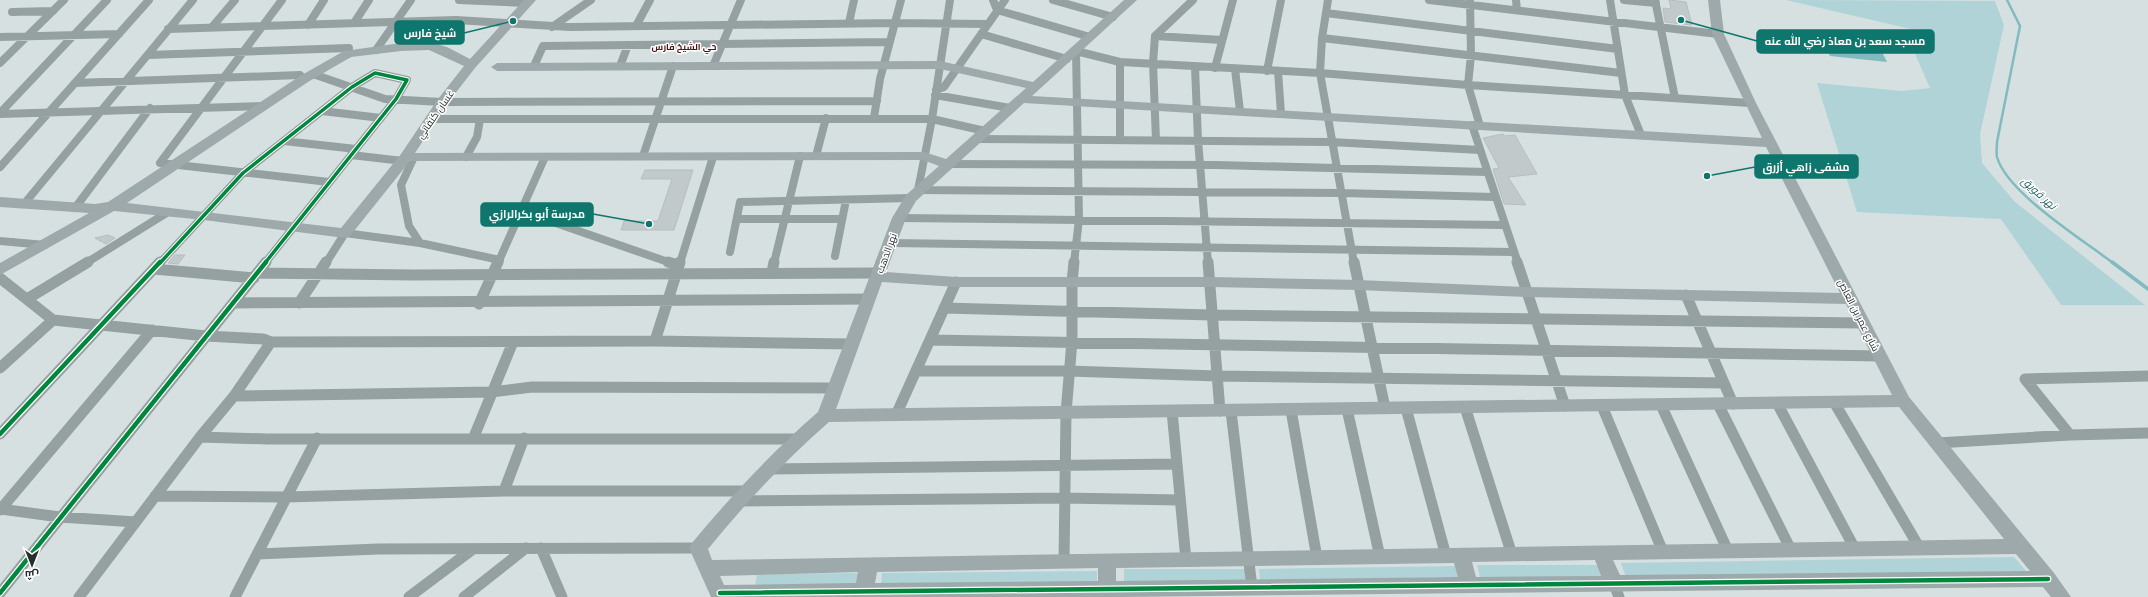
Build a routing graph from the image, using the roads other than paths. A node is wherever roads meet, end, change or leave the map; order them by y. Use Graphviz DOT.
graph roads {
  1 [pos="64,0"];
  2 [pos="107,0"];
  3 [pos="149,0"];
  4 [pos="192,0"];
  5 [pos="235,0"];
  6 [pos="282,0"];
  7 [pos="324,0"];
  8 [pos="369,0"];
  9 [pos="411,0"];
  10 [pos="459,0"];
  11 [pos="590,0"];
  12 [pos="650,0"];
  13 [pos="741,0"];
  14 [pos="854,0"];
  15 [pos="901,0"];
  16 [pos="950,0"];
  17 [pos="993,0"];
  18 [pos="1005,0"];
  19 [pos="1053,0"];
  20 [pos="1131,0"];
  21 [pos="1193,0"];
  22 [pos="1233,0"];
  23 [pos="1281,0"];
  24 [pos="1328,0"];
  25 [pos="1429,0"];
  26 [pos="1516,0"];
  27 [pos="1608,0"];
  28 [pos="1624,0"];
  29 [pos="1714,0"];
  30 [pos="529,2"];
  31 [pos="1470,2"];
  32 [pos="1655,2"];
  33 [pos="997,10"];
  34 [pos="1517,10"];
  35 [pos="53,11"];
  36 [pos="12,12"];
  37 [pos="1326,13"];
  38 [pos="1112,17"];
  39 [pos="396,21"];
  40 [pos="511,22"];
  41 [pos="947,22"];
  42 [pos="1613,22"];
  43 [pos="354,23"];
  44 [pos="849,23"];
  45 [pos="895,23"];
  46 [pos="986,24"];
  47 [pos="263,25"];
  48 [pos="308,25"];
  49 [pos="730,25"];
  50 [pos="636,26"];
  51 [pos="212,27"];
  52 [pos="552,27"];
  53 [pos="1660,27"];
  54 [pos="168,30"];
  55 [pos="1471,31"];
  56 [pos="119,34"];
  57 [pos="981,34"];
  58 [pos="1718,34"];
  59 [pos="74,35"];
  60 [pos="27,36"];
  61 [pos="1155,36"];
  62 [pos="0,37"];
  63 [pos="1090,37"];
  64 [pos="1322,38"];
  65 [pos="1222,40"];
  66 [pos="889,42"];
  67 [pos="722,44"];
  68 [pos="628,45"];
  69 [pos="1618,49"];
  70 [pos="376,50"];
  71 [pos="243,52"];
  72 [pos="348,54"];
  73 [pos="148,55"];
  74 [pos="1071,55"];
  75 [pos="1471,55"];
  76 [pos="1120,62"];
  77 [pos="0,63"];
  78 [pos="1153,63"];
  79 [pos="883,65"];
  80 [pos="940,65"];
  81 [pos="471,66"];
  82 [pos="534,66"];
  83 [pos="620,66"];
  84 [pos="673,66"];
  85 [pos="713,66"];
  86 [pos="498,67"];
  87 [pos="1195,67"];
  88 [pos="1216,68"];
  89 [pos="957,69"];
  90 [pos="1235,69"];
  91 [pos="1267,71"];
  92 [pos="1278,71"];
  93 [pos="1320,73"];
  94 [pos="1621,73"];
  95 [pos="309,76"];
  96 [pos="223,78"];
  97 [pos="124,82"];
  98 [pos="75,83"];
  99 [pos="1468,85"];
  100 [pos="1035,86"];
  101 [pos="352,87"];
  102 [pos="936,92"];
  103 [pos="1625,95"];
  104 [pos="1675,98"];
  105 [pos="396,99"];
  106 [pos="877,101"];
  107 [pos="442,102"];
  108 [pos="661,102"];
  109 [pos="1078,102"];
  110 [pos="1750,103"];
  111 [pos="1015,104"];
  112 [pos="1121,104"];
  113 [pos="202,106"];
  114 [pos="264,106"];
  115 [pos="1155,106"];
  116 [pos="150,108"];
  117 [pos="1197,108"];
  118 [pos="103,109"];
  119 [pos="322,111"];
  120 [pos="1240,111"];
  121 [pos="48,112"];
  122 [pos="0,114"];
  123 [pos="1281,114"];
  124 [pos="1328,117"];
  125 [pos="381,118"];
  126 [pos="826,118"];
  127 [pos="874,118"];
  128 [pos="431,119"];
  129 [pos="480,119"];
  130 [pos="655,119"];
  131 [pos="932,119"];
  132 [pos="1476,126"];
  133 [pos="980,135"];
  134 [pos="1641,135"];
  135 [pos="1078,139"];
  136 [pos="1120,140"];
  137 [pos="1156,140"];
  138 [pos="1198,140"];
  139 [pos="284,141"];
  140 [pos="1330,142"];
  141 [pos="1770,143"];
  142 [pos="1480,150"];
  143 [pos="354,152"];
  144 [pos="643,156"];
  145 [pos="800,156"];
  146 [pos="816,156"];
  147 [pos="924,156"];
  148 [pos="466,157"];
  149 [pos="545,157"];
  150 [pos="713,157"];
  151 [pos="408,158"];
  152 [pos="1078,162"];
  153 [pos="947,164"];
  154 [pos="1202,164"];
  155 [pos="171,166"];
  156 [pos="1335,166"];
  157 [pos="0,167"];
  158 [pos="1487,172"];
  159 [pos="243,173"];
  160 [pos="329,182"];
  161 [pos="1079,191"];
  162 [pos="1203,192"];
  163 [pos="1341,193"];
  164 [pos="915,194"];
  165 [pos="1495,197"];
  166 [pos="789,200"];
  167 [pos="846,200"];
  168 [pos="0,202"];
  169 [pos="24,204"];
  170 [pos="112,206"];
  171 [pos="75,208"];
  172 [pos="521,211"];
  173 [pos="168,212"];
  174 [pos="204,215"];
  175 [pos="899,218"];
  176 [pos="737,219"];
  177 [pos="785,219"];
  178 [pos="842,219"];
  179 [pos="1079,219"];
  180 [pos="1206,221"];
  181 [pos="1346,222"];
  182 [pos="1505,225"];
  183 [pos="293,226"];
  184 [pos="345,233"];
  185 [pos="0,241"];
  186 [pos="420,243"];
  187 [pos="890,243"];
  188 [pos="45,245"];
  189 [pos="1076,248"];
  190 [pos="1208,248"];
  191 [pos="1351,249"];
  192 [pos="730,252"];
  193 [pos="1513,252"];
  194 [pos="835,256"];
  195 [pos="500,260"];
  196 [pos="154,269"];
  197 [pos="677,269"];
  198 [pos="0,270"];
  199 [pos="772,272"];
  200 [pos="318,274"];
  201 [pos="493,275"];
  202 [pos="879,275"];
  203 [pos="256,276"];
  204 [pos="0,278"];
  205 [pos="956,282"];
  206 [pos="1072,282"];
  207 [pos="1211,282"];
  208 [pos="1358,285"];
  209 [pos="1527,292"];
  210 [pos="1686,296"];
  211 [pos="26,299"];
  212 [pos="869,299"];
  213 [pos="1850,299"];
  214 [pos="667,302"];
  215 [pos="233,303"];
  216 [pos="299,303"];
  217 [pos="479,304"];
  218 [pos="944,308"];
  219 [pos="1073,312"];
  220 [pos="1212,315"];
  221 [pos="1364,317"];
  222 [pos="1536,319"];
  223 [pos="53,320"];
  224 [pos="1697,321"];
  225 [pos="1863,323"];
  226 [pos="102,325"];
  227 [pos="152,330"];
  228 [pos="206,336"];
  229 [pos="930,340"];
  230 [pos="655,341"];
  231 [pos="1072,341"];
  232 [pos="271,342"];
  233 [pos="513,342"];
  234 [pos="851,344"];
  235 [pos="1214,344"];
  236 [pos="1372,346"];
  237 [pos="1546,350"];
  238 [pos="1711,353"];
  239 [pos="1880,356"];
  240 [pos="0,368"];
  241 [pos="916,371"];
  242 [pos="1069,371"];
  243 [pos="1217,376"];
  244 [pos="2148,376"];
  245 [pos="1378,378"];
  246 [pos="1556,380"];
  247 [pos="1724,383"];
  248 [pos="835,388"];
  249 [pos="491,392"];
  250 [pos="234,396"];
  251 [pos="1903,401"];
  252 [pos="1834,402"];
  253 [pos="1777,403"];
  254 [pos="1726,404"];
  255 [pos="1661,405"];
  256 [pos="1565,406"];
  257 [pos="1602,406"];
  258 [pos="1465,407"];
  259 [pos="1385,408"];
  260 [pos="1406,408"];
  261 [pos="1347,409"];
  262 [pos="1291,410"];
  263 [pos="1172,411"];
  264 [pos="1226,411"];
  265 [pos="1066,413"];
  266 [pos="896,415"];
  267 [pos="825,416"];
  268 [pos="2148,433"];
  269 [pos="0,434"];
  270 [pos="2070,435"];
  271 [pos="200,437"];
  272 [pos="317,438"];
  273 [pos="524,438"];
  274 [pos="473,439"];
  275 [pos="798,439"];
  276 [pos="1937,443"];
  277 [pos="1064,464"];
  278 [pos="1177,464"];
  279 [pos="769,469"];
  280 [pos="504,491"];
  281 [pos="155,496"];
  282 [pos="742,496"];
  283 [pos="286,497"];
  284 [pos="1064,498"];
  285 [pos="1180,500"];
  286 [pos="0,510"];
  287 [pos="60,517"];
  288 [pos="136,522"];
  289 [pos="2021,546"];
  290 [pos="473,548"];
  291 [pos="526,548"];
  292 [pos="541,548"];
  293 [pos="698,548"];
  294 [pos="1920,548"];
  295 [pos="1855,549"];
  296 [pos="1791,550"];
  297 [pos="1728,551"];
  298 [pos="1663,552"];
  299 [pos="1602,553"];
  300 [pos="257,554"];
  301 [pos="1512,555"];
  302 [pos="1454,556"];
  303 [pos="1380,557"];
  304 [pos="1318,558"];
  305 [pos="1249,559"];
  306 [pos="1186,560"];
  307 [pos="1064,561"];
  308 [pos="1107,562"];
  309 [pos="869,564"];
  310 [pos="707,568"];
  311 [pos="2048,580"];
  312 [pos="1469,586"];
  313 [pos="1252,588"];
  314 [pos="1616,590"];
  315 [pos="864,592"];
  316 [pos="1114,592"];
  317 [pos="0,593"];
  318 [pos="720,595"];
  319 [pos="79,597"];
  320 [pos="235,597"];
  321 [pos="409,597"];
  322 [pos="464,597"];
  323 [pos="562,597"];
  324 [pos="2062,597"];
  1 -- 35 [label="street"];
  2 -- 59 [label="street"];
  3 -- 56 [label="street"];
  4 -- 54 [label="street"];
  5 -- 51 [label="street"];
  6 -- 47 [label="street"];
  7 -- 48 [label="street"];
  8 -- 43 [label="street"];
  9 -- 39 [label="street"];
  10 -- 30 [label="street"];
  11 -- 52 [label="street"];
  12 -- 50 [label="street"];
  13 -- 49 [label="street"];
  14 -- 44 [label="street"];
  15 -- 45 [label="street"];
  16 -- 41 [label="street"];
  17 -- 33 [label="street"];
  18 -- 33 [label="street"];
  19 -- 38 [label="street"];
  20 -- 38 [label="street, نهر الدهب"];
  21 -- 61 [label="street"];
  22 -- 65 [label="street"];
  23 -- 91 [label="street"];
  24 -- 37 [label="street"];
  25 -- 31 [label="street"];
  26 -- 34 [label="street"];
  27 -- 42 [label="street"];
  28 -- 32 [label="street"];
  29 -- 58 [label="street, شارع عمر بن العاص"];
  30 -- 40 [label="street, غسان كنفاتي"];
  31 -- 34 [label="street"];
  31 -- 55 [label="street"];
  32 -- 53 [label="street"];
  33 -- 46 [label="street"];
  33 -- 63 [label="street"];
  34 -- 42 [label="street"];
  35 -- 36 [label="street"];
  35 -- 60 [label="street"];
  37 -- 55 [label="street"];
  37 -- 64 [label="street"];
  38 -- 63 [label="street, نهر الدهب"];
  39 -- 40 [label="street"];
  39 -- 43 [label="street"];
  39 -- 70 [label="street"];
  40 -- 52 [label="street"];
  40 -- 81 [label="street, غسان كنفاتي"];
  41 -- 45 [label="street"];
  41 -- 46 [label="street"];
  41 -- 80 [label="street"];
  42 -- 53 [label="street"];
  42 -- 69 [label="street"];
  43 -- 48 [label="street"];
  44 -- 45 [label="street"];
  44 -- 49 [label="street"];
  45 -- 66 [label="street"];
  46 -- 57 [label="street"];
  47 -- 48 [label="street"];
  47 -- 51 [label="street"];
  47 -- 71 [label="street"];
  49 -- 50 [label="street"];
  49 -- 67 [label="street"];
  50 -- 52 [label="street"];
  51 -- 54 [label="street"];
  53 -- 58 [label="street"];
  53 -- 104 [label="street"];
  54 -- 73 [label="street"];
  55 -- 69 [label="street"];
  55 -- 75 [label="street"];
  56 -- 59 [label="street"];
  56 -- 98 [label="street"];
  57 -- 74 [label="street"];
  57 -- 89 [label="street"];
  58 -- 110 [label="street, شارع عمر بن العاص"];
  59 -- 60 [label="street"];
  59 -- 122 [label="street"];
  60 -- 62 [label="street"];
  60 -- 77 [label="street"];
  61 -- 65 [label="street"];
  61 -- 78 [label="street"];
  63 -- 74 [label="street, نهر الدهب"];
  64 -- 75 [label="street"];
  64 -- 93 [label="street"];
  65 -- 88 [label="street"];
  66 -- 67 [label="street"];
  66 -- 79 [label="street"];
  67 -- 68 [label="street"];
  67 -- 85 [label="street"];
  68 -- 82 [label="street"];
  68 -- 83 [label="street"];
  69 -- 94 [label="street"];
  70 -- 72 [label="street"];
  70 -- 81 [label="street"];
  71 -- 72 [label="street"];
  71 -- 73 [label="street"];
  71 -- 96 [label="street"];
  72 -- 95 [label="street"];
  73 -- 97 [label="street"];
  74 -- 76 [label="street"];
  74 -- 100 [label="street, نهر الدهب"];
  74 -- 109 [label="street"];
  75 -- 94 [label="street"];
  75 -- 99 [label="street"];
  76 -- 78 [label="street"];
  76 -- 112 [label="street"];
  78 -- 87 [label="street"];
  78 -- 115 [label="street"];
  79 -- 80 [label="street"];
  79 -- 85 [label="street"];
  79 -- 106 [label="street"];
  80 -- 89 [label="street"];
  80 -- 102 [label="street"];
  81 -- 107 [label="street, غسان كنفاتي"];
  82 -- 83 [label="street"];
  82 -- 86 [label="street"];
  83 -- 84 [label="street"];
  84 -- 85 [label="street"];
  84 -- 108 [label="street"];
  87 -- 88 [label="street"];
  87 -- 117 [label="street"];
  88 -- 90 [label="street"];
  89 -- 100 [label="street"];
  89 -- 102 [label="street"];
  90 -- 91 [label="street"];
  90 -- 120 [label="street"];
  91 -- 92 [label="street"];
  92 -- 93 [label="street"];
  92 -- 123 [label="street"];
  93 -- 99 [label="street"];
  93 -- 124 [label="street"];
  94 -- 103 [label="street"];
  95 -- 96 [label="street"];
  95 -- 101 [label="street"];
  95 -- 114 [label="street"];
  96 -- 97 [label="street"];
  96 -- 113 [label="street"];
  97 -- 98 [label="street"];
  97 -- 118 [label="street"];
  98 -- 121 [label="street"];
  99 -- 103 [label="street"];
  99 -- 132 [label="street"];
  100 -- 111 [label="street, نهر الدهب"];
  101 -- 105 [label="street"];
  101 -- 105 [label="street"];
  101 -- 119 [label="street"];
  102 -- 111 [label="street"];
  102 -- 131 [label="street"];
  103 -- 104 [label="street"];
  103 -- 134 [label="street"];
  104 -- 110 [label="street"];
  105 -- 107 [label="street"];
  105 -- 125 [label="street"];
  106 -- 108 [label="street"];
  106 -- 127 [label="street"];
  107 -- 108 [label="street"];
  107 -- 128 [label="street, غسان كنفاتي"];
  108 -- 130 [label="street"];
  109 -- 111 [label="street"];
  109 -- 112 [label="street"];
  109 -- 135 [label="street"];
  110 -- 141 [label="street, شارع عمر بن العاص"];
  111 -- 133 [label="street, نهر الدهب"];
  112 -- 115 [label="street"];
  112 -- 136 [label="street"];
  113 -- 114 [label="street"];
  113 -- 116 [label="street"];
  113 -- 155 [label="street"];
  114 -- 155 [label="street"];
  115 -- 117 [label="street"];
  115 -- 137 [label="street"];
  116 -- 118 [label="street"];
  116 -- 171 [label="street"];
  117 -- 120 [label="street"];
  117 -- 138 [label="street"];
  118 -- 121 [label="street"];
  118 -- 169 [label="street"];
  119 -- 125 [label="street"];
  119 -- 139 [label="street"];
  120 -- 123 [label="street"];
  121 -- 122 [label="street"];
  121 -- 157 [label="street"];
  123 -- 124 [label="street"];
  124 -- 132 [label="street"];
  124 -- 140 [label="street"];
  125 -- 143 [label="street"];
  126 -- 127 [label="street"];
  126 -- 130 [label="street"];
  126 -- 146 [label="street"];
  127 -- 131 [label="street"];
  128 -- 129 [label="street"];
  128 -- 151 [label="street, غسان كنفاتي"];
  129 -- 130 [label="street"];
  129 -- 148 [label="street"];
  130 -- 144 [label="street"];
  131 -- 133 [label="street"];
  131 -- 147 [label="street"];
  132 -- 134 [label="street"];
  132 -- 142 [label="street"];
  133 -- 135 [label="street"];
  133 -- 153 [label="street, نهر الدهب"];
  134 -- 141 [label="street"];
  135 -- 136 [label="street"];
  135 -- 152 [label="street"];
  136 -- 137 [label="street"];
  137 -- 138 [label="street"];
  138 -- 140 [label="street"];
  138 -- 154 [label="street"];
  139 -- 143 [label="street"];
  139 -- 159 [label="street"];
  140 -- 142 [label="street"];
  140 -- 156 [label="street"];
  141 -- 213 [label="street, شارع عمر بن العاص"];
  142 -- 158 [label="street"];
  143 -- 151 [label="street"];
  143 -- 160 [label="street"];
  144 -- 149 [label="street"];
  144 -- 150 [label="street"];
  145 -- 146 [label="street"];
  145 -- 150 [label="street"];
  145 -- 166 [label="street"];
  146 -- 147 [label="street"];
  147 -- 153 [label="street"];
  147 -- 164 [label="street"];
  148 -- 149 [label="street"];
  148 -- 151 [label="street"];
  149 -- 172 [label="street"];
  150 -- 197 [label="street"];
  151 -- 184 [label="street, غسان كنفاتي"];
  151 -- 186 [label="street"];
  152 -- 153 [label="street"];
  152 -- 154 [label="street"];
  152 -- 161 [label="street"];
  153 -- 164 [label="street, نهر الدهب"];
  154 -- 156 [label="street"];
  154 -- 162 [label="street"];
  155 -- 159 [label="street"];
  155 -- 170 [label="street"];
  156 -- 158 [label="street"];
  156 -- 163 [label="street"];
  158 -- 165 [label="street"];
  159 -- 160 [label="street"];
  159 -- 174 [label="street"];
  160 -- 183 [label="street"];
  161 -- 162 [label="street"];
  161 -- 164 [label="street"];
  161 -- 179 [label="street"];
  162 -- 163 [label="street"];
  162 -- 180 [label="street"];
  163 -- 165 [label="street"];
  163 -- 181 [label="street"];
  164 -- 167 [label="street"];
  164 -- 175 [label="street, نهر الدهب"];
  165 -- 182 [label="street"];
  166 -- 167 [label="street"];
  166 -- 176 [label="street"];
  166 -- 177 [label="street"];
  167 -- 178 [label="street"];
  168 -- 169 [label="street"];
  169 -- 171 [label="street"];
  170 -- 171 [label="street"];
  170 -- 173 [label="street"];
  170 -- 188 [label="street"];
  172 -- 195 [label="street"];
  172 -- 197 [label="street"];
  173 -- 174 [label="street"];
  173 -- 211 [label="street"];
  174 -- 183 [label="street"];
  174 -- 196 [label="street"];
  175 -- 179 [label="street"];
  175 -- 187 [label="street, نهر الدهب"];
  176 -- 177 [label="street"];
  176 -- 192 [label="street"];
  177 -- 178 [label="street"];
  177 -- 199 [label="street"];
  178 -- 194 [label="street"];
  179 -- 180 [label="street"];
  179 -- 189 [label="street"];
  180 -- 181 [label="street"];
  180 -- 190 [label="street"];
  181 -- 182 [label="street"];
  181 -- 191 [label="street"];
  182 -- 193 [label="street"];
  183 -- 184 [label="street"];
  183 -- 203 [label="street"];
  184 -- 186 [label="street"];
  184 -- 200 [label="street"];
  185 -- 188 [label="street"];
  186 -- 195 [label="street"];
  187 -- 189 [label="street"];
  187 -- 202 [label="street, نهر الدهب"];
  188 -- 198 [label="street"];
  189 -- 190 [label="street"];
  189 -- 206 [label="street"];
  190 -- 191 [label="street"];
  190 -- 207 [label="street"];
  191 -- 193 [label="street"];
  191 -- 208 [label="street"];
  193 -- 209 [label="street"];
  195 -- 201 [label="street"];
  196 -- 203 [label="street"];
  196 -- 226 [label="street"];
  197 -- 199 [label="street"];
  197 -- 201 [label="street"];
  197 -- 214 [label="street"];
  199 -- 202 [label="street"];
  200 -- 201 [label="street"];
  200 -- 203 [label="street"];
  200 -- 216 [label="street"];
  201 -- 217 [label="street"];
  202 -- 205 [label="street"];
  202 -- 212 [label="street, نهر الدهب"];
  203 -- 215 [label="street"];
  204 -- 211 [label="street"];
  205 -- 206 [label="street"];
  205 -- 218 [label="street"];
  206 -- 207 [label="street"];
  206 -- 219 [label="street"];
  207 -- 208 [label="street"];
  207 -- 220 [label="street"];
  208 -- 209 [label="street"];
  208 -- 221 [label="street"];
  209 -- 210 [label="street"];
  209 -- 222 [label="street"];
  210 -- 213 [label="street"];
  210 -- 224 [label="street"];
  211 -- 223 [label="street"];
  212 -- 214 [label="street"];
  212 -- 234 [label="street, نهر الدهب"];
  213 -- 225 [label="street, شارع عمر بن العاص"];
  214 -- 217 [label="street"];
  214 -- 230 [label="street"];
  215 -- 216 [label="street"];
  215 -- 228 [label="street"];
  216 -- 217 [label="street"];
  218 -- 219 [label="street"];
  218 -- 229 [label="street"];
  219 -- 220 [label="street"];
  219 -- 231 [label="street"];
  220 -- 221 [label="street"];
  220 -- 235 [label="street"];
  221 -- 222 [label="street"];
  221 -- 236 [label="street"];
  222 -- 224 [label="street"];
  222 -- 237 [label="street"];
  223 -- 226 [label="street"];
  223 -- 240 [label="street"];
  224 -- 225 [label="street"];
  224 -- 238 [label="street"];
  225 -- 239 [label="street, شارع عمر بن العاص"];
  226 -- 227 [label="street"];
  226 -- 269 [label="street"];
  227 -- 228 [label="street"];
  227 -- 286 [label="street"];
  228 -- 232 [label="street"];
  228 -- 287 [label="street"];
  229 -- 231 [label="street"];
  229 -- 241 [label="street"];
  230 -- 233 [label="street"];
  230 -- 234 [label="street"];
  231 -- 235 [label="street"];
  231 -- 242 [label="street"];
  232 -- 233 [label="street"];
  232 -- 250 [label="street"];
  233 -- 249 [label="street"];
  234 -- 248 [label="street, نهر الدهب"];
  235 -- 236 [label="street"];
  235 -- 243 [label="street"];
  236 -- 237 [label="street"];
  236 -- 245 [label="street"];
  237 -- 238 [label="street"];
  237 -- 246 [label="street"];
  238 -- 239 [label="street"];
  238 -- 247 [label="street"];
  239 -- 251 [label="street, شارع عمر بن العاص"];
  241 -- 242 [label="street"];
  241 -- 266 [label="street"];
  242 -- 243 [label="street"];
  242 -- 265 [label="street"];
  243 -- 245 [label="street"];
  243 -- 264 [label="street"];
  244 -- 270 [label="street"];
  245 -- 246 [label="street"];
  245 -- 259 [label="street"];
  246 -- 247 [label="street"];
  246 -- 256 [label="street"];
  247 -- 254 [label="street"];
  248 -- 249 [label="street"];
  248 -- 267 [label="street, نهر الدهب"];
  249 -- 250 [label="street"];
  249 -- 274 [label="street"];
  250 -- 271 [label="street"];
  251 -- 252 [label="street"];
  251 -- 276 [label="street, شارع عمر بن العاص"];
  252 -- 253 [label="street"];
  252 -- 294 [label="street"];
  253 -- 254 [label="street"];
  253 -- 295 [label="street"];
  254 -- 255 [label="street"];
  254 -- 296 [label="street"];
  255 -- 257 [label="street"];
  255 -- 297 [label="street"];
  256 -- 257 [label="street"];
  256 -- 258 [label="street"];
  257 -- 298 [label="street"];
  258 -- 260 [label="street"];
  258 -- 301 [label="street"];
  259 -- 260 [label="street"];
  259 -- 261 [label="street"];
  260 -- 302 [label="street"];
  261 -- 262 [label="street"];
  261 -- 303 [label="street"];
  262 -- 264 [label="street"];
  262 -- 304 [label="street"];
  263 -- 264 [label="street"];
  263 -- 265 [label="street"];
  263 -- 278 [label="street"];
  264 -- 305 [label="street"];
  265 -- 266 [label="street"];
  265 -- 277 [label="street"];
  266 -- 267 [label="street"];
  267 -- 275 [label="street, نهر الدهب"];
  268 -- 270 [label="street"];
  270 -- 276 [label="street"];
  271 -- 272 [label="street"];
  271 -- 281 [label="street"];
  272 -- 274 [label="street"];
  272 -- 283 [label="street"];
  273 -- 274 [label="street"];
  273 -- 275 [label="street"];
  273 -- 280 [label="street"];
  275 -- 279 [label="street, نهر الدهب"];
  276 -- 289 [label="street, شارع عمر بن العاص"];
  277 -- 278 [label="street"];
  277 -- 279 [label="street"];
  277 -- 284 [label="street"];
  278 -- 285 [label="street"];
  279 -- 282 [label="street, نهر الدهب"];
  280 -- 282 [label="street"];
  280 -- 283 [label="street"];
  281 -- 283 [label="street"];
  281 -- 288 [label="street"];
  282 -- 284 [label="street"];
  282 -- 293 [label="street, نهر الدهب"];
  283 -- 300 [label="street"];
  284 -- 285 [label="street"];
  284 -- 307 [label="street"];
  285 -- 306 [label="street"];
  286 -- 287 [label="street"];
  287 -- 288 [label="street"];
  287 -- 317 [label="street"];
  288 -- 319 [label="street"];
  289 -- 294 [label="street"];
  289 -- 311 [label="street, شارع عمر بن العاص"];
  290 -- 291 [label="street"];
  290 -- 300 [label="street"];
  290 -- 321 [label="street"];
  291 -- 292 [label="street"];
  291 -- 322 [label="street"];
  292 -- 293 [label="street"];
  292 -- 323 [label="street"];
  293 -- 310 [label="street"];
  294 -- 295 [label="street"];
  295 -- 296 [label="street"];
  296 -- 297 [label="street"];
  297 -- 298 [label="street"];
  298 -- 299 [label="street"];
  299 -- 301 [label="street"];
  299 -- 314 [label="street"];
  300 -- 320 [label="street"];
  301 -- 302 [label="street"];
  302 -- 303 [label="street"];
  302 -- 312 [label="street"];
  303 -- 304 [label="street"];
  304 -- 305 [label="street"];
  305 -- 306 [label="street"];
  305 -- 313 [label="street"];
  306 -- 308 [label="street"];
  307 -- 308 [label="street"];
  307 -- 309 [label="street"];
  308 -- 316 [label="street"];
  309 -- 310 [label="street"];
  309 -- 315 [label="street"];
  310 -- 318 [label="street"];
  311 -- 314 [label="street"];
  311 -- 324 [label="street, شارع عمر بن العاص"];
  312 -- 313 [label="street"];
  312 -- 314 [label="street"];
  313 -- 316 [label="street"];
  315 -- 316 [label="street"];
  315 -- 318 [label="street"];
}
